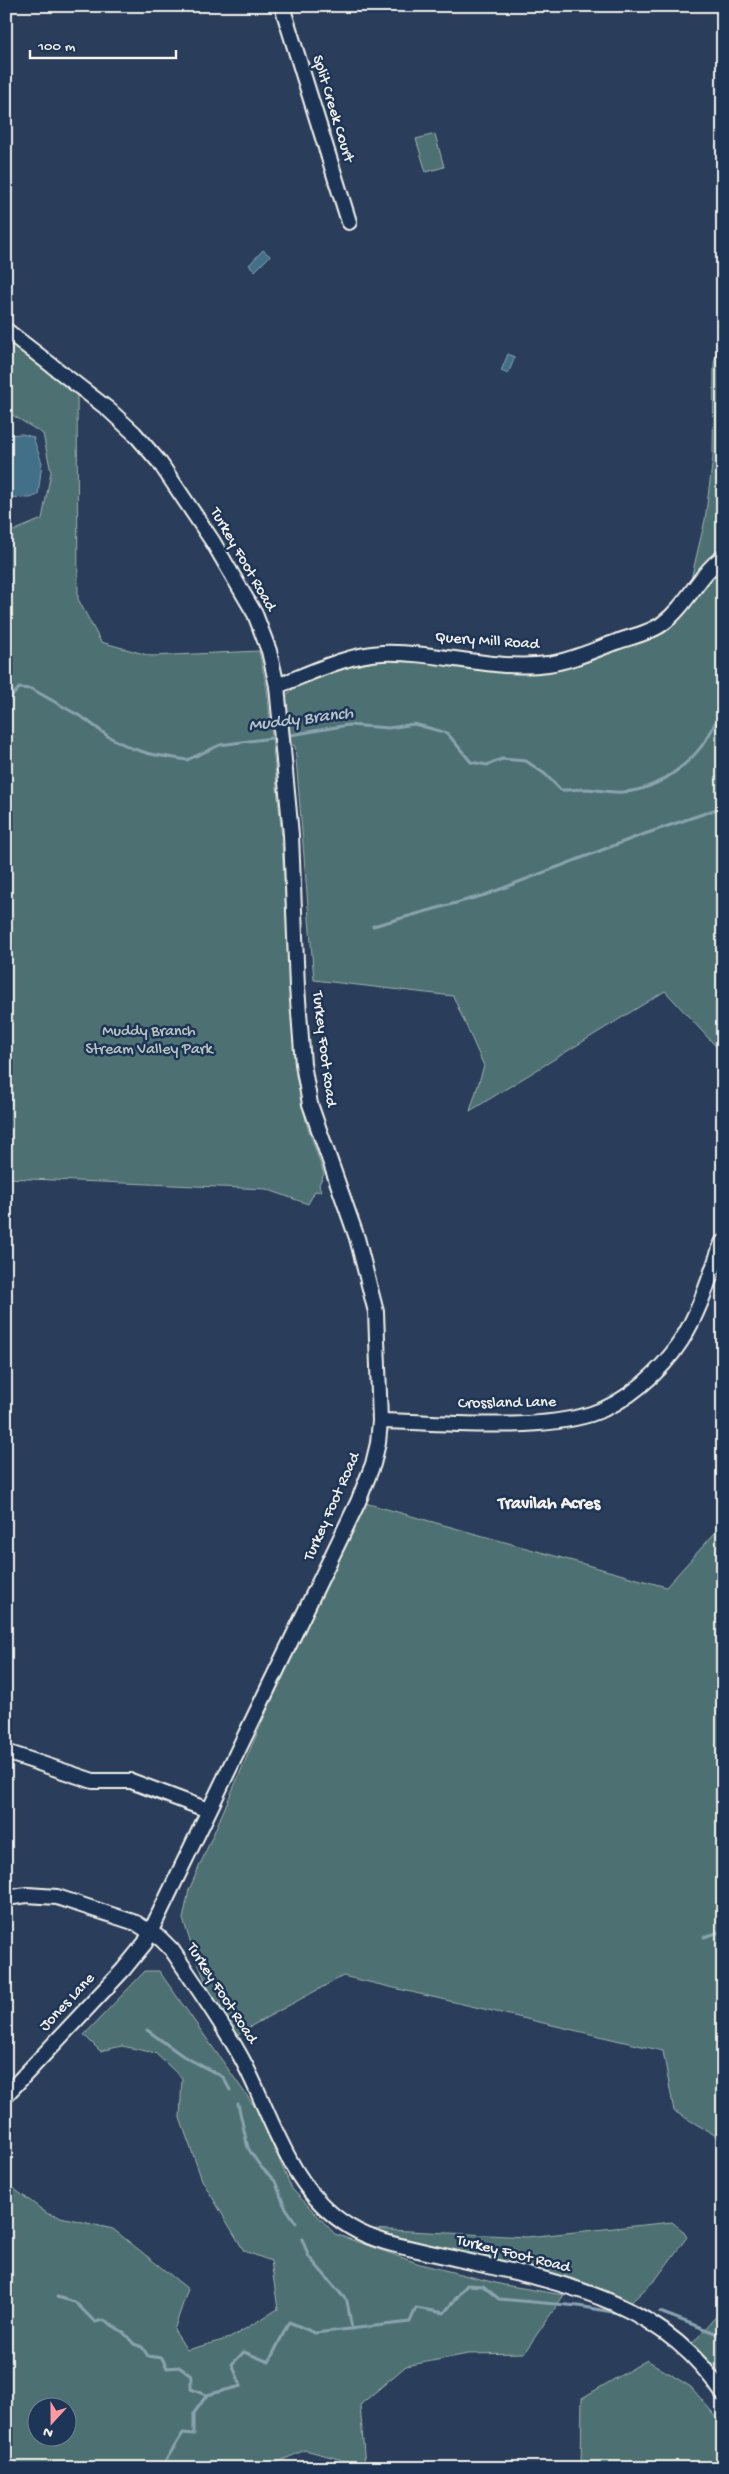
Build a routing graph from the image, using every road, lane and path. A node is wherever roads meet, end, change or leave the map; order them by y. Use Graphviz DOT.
graph roads {
  1 [pos="282,6"];
  2 [pos="349,222"];
  3 [pos="6,330"];
  4 [pos="723,557"];
  5 [pos="277,686"];
  6 [pos="722,1243"];
  7 [pos="380,1421"];
  8 [pos="6,1752"];
  9 [pos="208,1810"];
  10 [pos="6,1898"];
  11 [pos="150,1932"];
  12 [pos="6,2096"];
  13 [pos="723,2394"];
  1 -- 2 [label="street, Split Creek Court"];
  3 -- 5 [label="street, Turkey Foot Road"];
  4 -- 5 [label="street, Query Mill Road"];
  5 -- 7 [label="street, Turkey Foot Road"];
  6 -- 7 [label="street, Crossland Lane"];
  7 -- 9 [label="street, Turkey Foot Road"];
  8 -- 9 [label="street"];
  9 -- 11 [label="street, Turkey Foot Road"];
  10 -- 11 [label="street"];
  11 -- 12 [label="street, Jones Lane"];
  11 -- 13 [label="street, Turkey Foot Road"];
}
